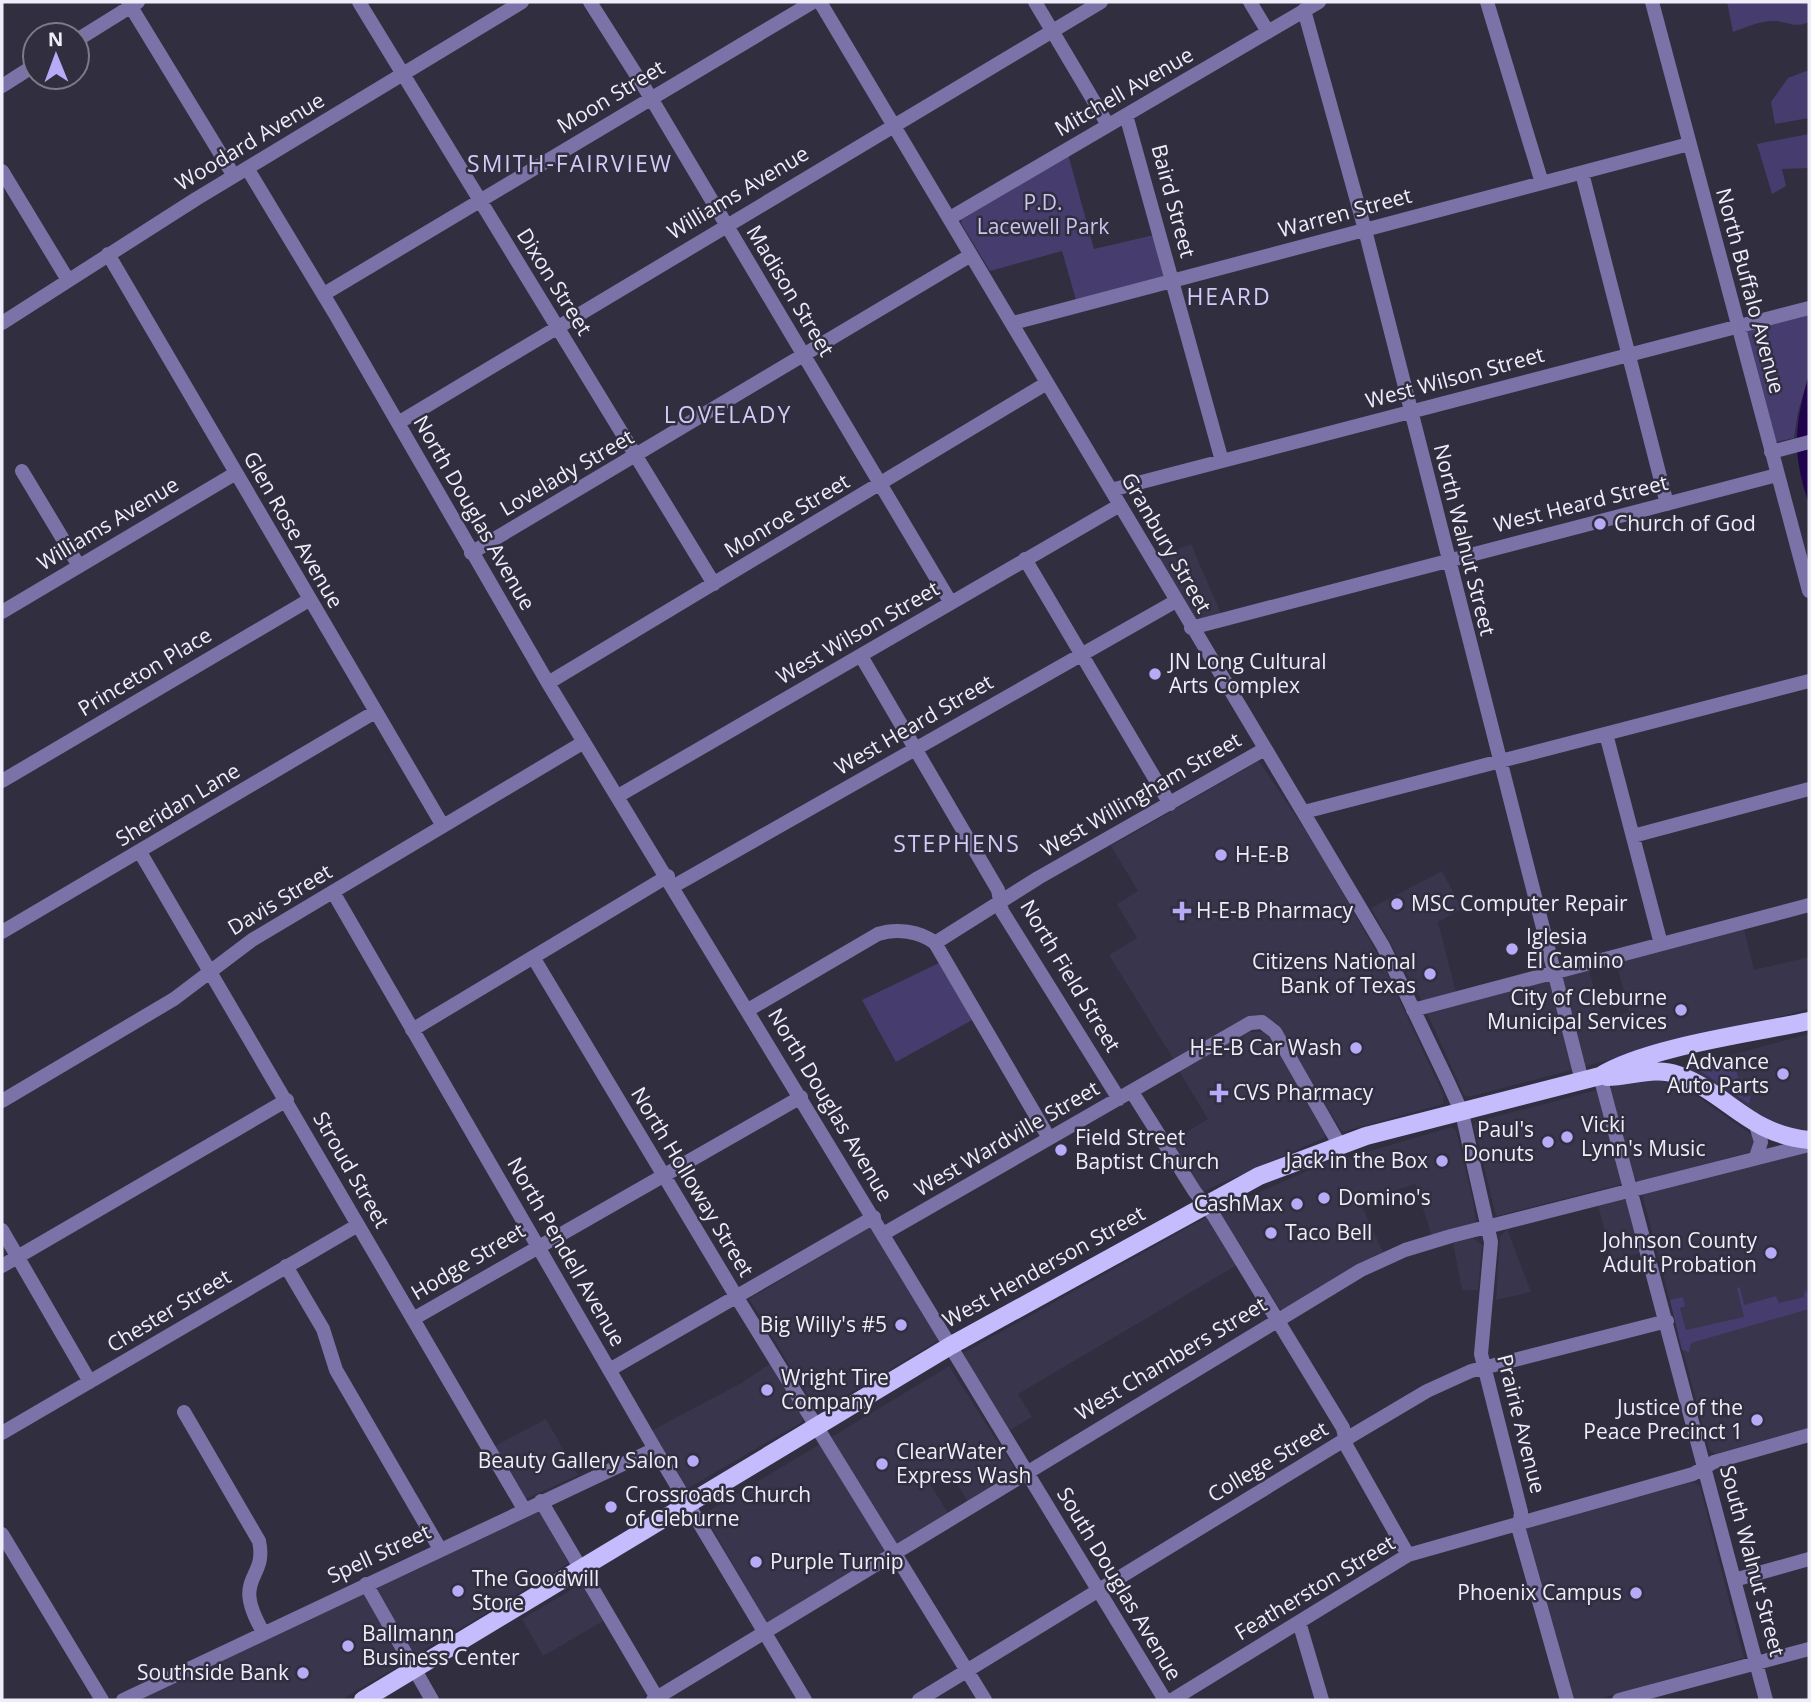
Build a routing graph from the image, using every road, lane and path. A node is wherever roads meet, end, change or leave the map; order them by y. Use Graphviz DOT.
graph roads {
  1 [pos="359,2"];
  2 [pos="522,2"];
  3 [pos="590,2"];
  4 [pos="813,2"];
  5 [pos="820,2"];
  6 [pos="1035,2"];
  7 [pos="1101,2"];
  8 [pos="1250,2"];
  9 [pos="1319,2"];
  10 [pos="1487,2"];
  11 [pos="1652,2"];
  12 [pos="133,3"];
  13 [pos="1304,10"];
  14 [pos="1053,30"];
  15 [pos="91,31"];
  16 [pos="1268,32"];
  17 [pos="21,74"];
  18 [pos="403,74"];
  19 [pos="2,86"];
  20 [pos="651,98"];
  21 [pos="1126,115"];
  22 [pos="1108,125"];
  23 [pos="894,126"];
  24 [pos="1689,144"];
  25 [pos="247,168"];
  26 [pos="2,170"];
  27 [pos="1582,173"];
  28 [pos="234,176"];
  29 [pos="1542,183"];
  30 [pos="479,199"];
  31 [pos="950,218"];
  32 [pos="726,224"];
  33 [pos="1365,230"];
  34 [pos="108,254"];
  35 [pos="971,255"];
  36 [pos="68,280"];
  37 [pos="1173,280"];
  38 [pos="324,294"];
  39 [pos="1809,308"];
  40 [pos="2,323"];
  41 [pos="1013,323"];
  42 [pos="557,326"];
  43 [pos="1737,326"];
  44 [pos="1629,354"];
  45 [pos="804,356"];
  46 [pos="1047,383"];
  47 [pos="1410,411"];
  48 [pos="398,423"];
  49 [pos="1803,444"];
  50 [pos="1771,452"];
  51 [pos="636,457"];
  52 [pos="1222,461"];
  53 [pos="22,471"];
  54 [pos="236,473"];
  55 [pos="1777,475"];
  56 [pos="881,483"];
  57 [pos="1111,491"];
  58 [pos="1667,504"];
  59 [pos="1120,505"];
  60 [pos="471,553"];
  61 [pos="1025,559"];
  62 [pos="1447,561"];
  63 [pos="79,566"];
  64 [pos="714,584"];
  65 [pos="1809,591"];
  66 [pos="309,600"];
  67 [pos="1176,601"];
  68 [pos="951,603"];
  69 [pos="2,612"];
  70 [pos="1191,628"];
  71 [pos="1080,653"];
  72 [pos="861,656"];
  73 [pos="1809,681"];
  74 [pos="548,683"];
  75 [pos="376,712"];
  76 [pos="1605,734"];
  77 [pos="584,741"];
  78 [pos="915,750"];
  79 [pos="1263,750"];
  80 [pos="1499,762"];
  81 [pos="2,781"];
  82 [pos="1809,789"];
  83 [pos="618,796"];
  84 [pos="1170,804"];
  85 [pos="1304,812"];
  86 [pos="443,826"];
  87 [pos="1633,836"];
  88 [pos="140,852"];
  89 [pos="671,881"];
  90 [pos="333,892"];
  91 [pos="1001,902"];
  92 [pos="1809,905"];
  93 [pos="2,932"];
  94 [pos="935,943"];
  95 [pos="1661,944"];
  96 [pos="533,957"];
  97 [pos="210,969"];
  98 [pos="1554,973"];
  99 [pos="748,1010"];
  100 [pos="1413,1010"];
  101 [pos="1809,1021"];
  102 [pos="412,1030"];
  103 [pos="1600,1076"];
  104 [pos="1582,1081"];
  105 [pos="1125,1096"];
  106 [pos="801,1097"];
  107 [pos="286,1100"];
  108 [pos="2,1101"];
  109 [pos="1462,1113"];
  110 [pos="1756,1125"];
  111 [pos="1049,1138"];
  112 [pos="1809,1143"];
  113 [pos="1339,1144"];
  114 [pos="1755,1157"];
  115 [pos="663,1174"];
  116 [pos="1630,1190"];
  117 [pos="1205,1203"];
  118 [pos="874,1217"];
  119 [pos="358,1224"];
  120 [pos="1488,1227"];
  121 [pos="2,1230"];
  122 [pos="883,1234"];
  123 [pos="538,1245"];
  124 [pos="18,1257"];
  125 [pos="2,1266"];
  126 [pos="286,1266"];
  127 [pos="736,1296"];
  128 [pos="413,1319"];
  129 [pos="1279,1320"];
  130 [pos="1667,1321"];
  131 [pos="950,1346"];
  132 [pos="1484,1367"];
  133 [pos="611,1369"];
  134 [pos="90,1382"];
  135 [pos="184,1412"];
  136 [pos="818,1427"];
  137 [pos="2,1433"];
  138 [pos="1809,1435"];
  139 [pos="1346,1439"];
  140 [pos="655,1449"];
  141 [pos="1705,1468"];
  142 [pos="1027,1474"];
  143 [pos="541,1501"];
  144 [pos="688,1505"];
  145 [pos="524,1509"];
  146 [pos="1520,1521"];
  147 [pos="2,1534"];
  148 [pos="440,1549"];
  149 [pos="894,1554"];
  150 [pos="1408,1555"];
  151 [pos="1809,1559"];
  152 [pos="581,1570"];
  153 [pos="1734,1580"];
  154 [pos="366,1584"];
  155 [pos="1097,1591"];
  156 [pos="1299,1622"];
  157 [pos="263,1632"];
  158 [pos="764,1633"];
  159 [pos="1809,1649"];
  160 [pos="1756,1663"];
  161 [pos="415,1670"];
  162 [pos="967,1671"];
  163 [pos="655,1699"];
  164 [pos="102,1700"];
  165 [pos="123,1700"];
  166 [pos="363,1700"];
  167 [pos="432,1700"];
  168 [pos="805,1700"];
  169 [pos="919,1700"];
  170 [pos="985,1700"];
  171 [pos="1165,1700"];
  172 [pos="1172,1700"];
  173 [pos="1322,1700"];
  174 [pos="1567,1700"];
  175 [pos="1619,1700"];
  176 [pos="1766,1700"];
  1 -- 18 [label="street, Dixon Street"];
  2 -- 18 [label="street, Woodard Avenue"];
  3 -- 20 [label="street, Madison Street"];
  4 -- 20 [label="street, Moon Street"];
  5 -- 23 [label="street, Granbury Street"];
  6 -- 14 [label="street"];
  7 -- 14 [label="street, Williams Avenue"];
  8 -- 16 [label="street"];
  9 -- 13 [label="street, Mitchell Avenue"];
  10 -- 29 [label="street"];
  11 -- 24 [label="street, North Buffalo Avenue"];
  12 -- 15 [label="street"];
  12 -- 28 [label="street"];
  13 -- 16 [label="street, Mitchell Avenue"];
  13 -- 33 [label="street, North Walnut Street"];
  14 -- 22 [label="street"];
  14 -- 23 [label="street, Williams Avenue"];
  16 -- 21 [label="street, Mitchell Avenue"];
  17 -- 19 [label="street"];
  18 -- 25 [label="street, Woodard Avenue"];
  18 -- 30 [label="street, Dixon Street"];
  20 -- 30 [label="street, Moon Street"];
  20 -- 32 [label="street, Madison Street"];
  21 -- 22 [label="street, Mitchell Avenue"];
  21 -- 37 [label="street, Baird Street"];
  22 -- 31 [label="street, Mitchell Avenue"];
  23 -- 31 [label="street, Granbury Street"];
  23 -- 32 [label="street, Williams Avenue"];
  24 -- 27 [label="street, Warren Street"];
  24 -- 43 [label="street, North Buffalo Avenue"];
  25 -- 28 [label="street, Woodard Avenue"];
  25 -- 38 [label="street, North Douglas Avenue"];
  26 -- 36 [label="street"];
  27 -- 29 [label="street, Warren Street"];
  27 -- 44 [label="street"];
  28 -- 34 [label="street, Woodard Avenue"];
  29 -- 33 [label="street, Warren Street"];
  30 -- 38 [label="street, Moon Street"];
  30 -- 42 [label="street, Dixon Street"];
  31 -- 35 [label="street, Granbury Street"];
  32 -- 42 [label="street, Williams Avenue"];
  32 -- 45 [label="street, Madison Street"];
  33 -- 37 [label="street, Warren Street"];
  33 -- 47 [label="street, North Walnut Street"];
  34 -- 36 [label="street, Woodard Avenue"];
  34 -- 54 [label="street, Glen Rose Avenue"];
  35 -- 41 [label="street, Granbury Street"];
  35 -- 45 [label="street, Lovelady Street"];
  36 -- 40 [label="street, Woodard Avenue"];
  37 -- 41 [label="street, Warren Street"];
  37 -- 52 [label="street, Baird Street"];
  38 -- 48 [label="street, North Douglas Avenue"];
  39 -- 43 [label="street, West Wilson Street"];
  41 -- 46 [label="street, Granbury Street"];
  42 -- 48 [label="street, Williams Avenue"];
  42 -- 51 [label="street, Dixon Street"];
  43 -- 44 [label="street, West Wilson Street"];
  43 -- 50 [label="street, North Buffalo Avenue"];
  44 -- 47 [label="street, West Wilson Street"];
  44 -- 58 [label="street"];
  45 -- 51 [label="street, Lovelady Street"];
  45 -- 56 [label="street, Madison Street"];
  46 -- 56 [label="street, Monroe Street"];
  46 -- 57 [label="street, Granbury Street"];
  47 -- 52 [label="street, West Wilson Street"];
  47 -- 62 [label="street, North Walnut Street"];
  48 -- 60 [label="street, North Douglas Avenue"];
  49 -- 50 [label="street"];
  50 -- 55 [label="street, North Buffalo Avenue"];
  51 -- 60 [label="street, Lovelady Street"];
  51 -- 64 [label="street, Dixon Street"];
  52 -- 57 [label="street, West Wilson Street"];
  53 -- 63 [label="street"];
  54 -- 63 [label="street, Williams Avenue"];
  54 -- 66 [label="street, Glen Rose Avenue"];
  55 -- 58 [label="street, West Heard Street"];
  55 -- 65 [label="street, North Buffalo Avenue"];
  56 -- 64 [label="street, Monroe Street"];
  56 -- 68 [label="street, Madison Street"];
  57 -- 59 [label="street, Granbury Street"];
  58 -- 62 [label="street, West Heard Street"];
  59 -- 61 [label="street, West Wilson Street"];
  59 -- 67 [label="street, Granbury Street"];
  60 -- 74 [label="street, North Douglas Avenue"];
  61 -- 68 [label="street, West Wilson Street"];
  61 -- 71 [label="street"];
  62 -- 70 [label="street, West Heard Street"];
  62 -- 80 [label="street, North Walnut Street"];
  63 -- 69 [label="street, Williams Avenue"];
  64 -- 74 [label="street, Monroe Street"];
  66 -- 75 [label="street, Glen Rose Avenue"];
  66 -- 81 [label="street, Princeton Place"];
  67 -- 70 [label="street, Granbury Street"];
  67 -- 71 [label="street, West Heard Street"];
  68 -- 72 [label="street, West Wilson Street"];
  70 -- 79 [label="street, Granbury Street"];
  71 -- 78 [label="street, West Heard Street"];
  71 -- 84 [label="street"];
  72 -- 78 [label="street, North Field Street"];
  72 -- 83 [label="street, West Wilson Street"];
  73 -- 76 [label="street"];
  74 -- 77 [label="street, North Douglas Avenue"];
  75 -- 86 [label="street, Glen Rose Avenue"];
  75 -- 88 [label="street, Sheridan Lane"];
  76 -- 80 [label="street"];
  76 -- 87 [label="street"];
  77 -- 83 [label="street, North Douglas Avenue"];
  77 -- 86 [label="street, Davis Street"];
  78 -- 89 [label="street, West Heard Street"];
  78 -- 91 [label="street, North Field Street"];
  79 -- 84 [label="street, West Willingham Street"];
  79 -- 85 [label="street, Granbury Street"];
  80 -- 85 [label="street"];
  80 -- 98 [label="street, North Walnut Street"];
  82 -- 87 [label="street"];
  83 -- 89 [label="street, North Douglas Avenue"];
  84 -- 91 [label="street, West Willingham Street"];
  85 -- 100 [label="street, Granbury Street"];
  86 -- 90 [label="street, Davis Street"];
  87 -- 95 [label="street"];
  88 -- 93 [label="street, Sheridan Lane"];
  88 -- 97 [label="street, Stroud Street"];
  89 -- 96 [label="street, West Heard Street"];
  89 -- 99 [label="street, North Douglas Avenue"];
  90 -- 97 [label="street, Davis Street"];
  90 -- 102 [label="street, North Pendell Avenue"];
  91 -- 94 [label="street, West Willingham Street"];
  91 -- 105 [label="street, North Field Street"];
  92 -- 95 [label="street"];
  94 -- 99 [label="street"];
  94 -- 111 [label="street"];
  95 -- 98 [label="street"];
  96 -- 102 [label="street, West Heard Street"];
  96 -- 115 [label="street, North Holloway Street"];
  97 -- 107 [label="street, Stroud Street"];
  97 -- 108 [label="street, Davis Street"];
  98 -- 100 [label="street"];
  98 -- 104 [label="street, North Walnut Street"];
  99 -- 106 [label="street, North Douglas Avenue"];
  100 -- 109 [label="street, Granbury Street"];
  101 -- 103 [label="main road, West Henderson Street"];
  102 -- 123 [label="street, North Pendell Avenue"];
  103 -- 104 [label="main road, West Henderson Street"];
  103 -- 110 [label="main road, West Chambers Street"];
  103 -- 116 [label="street"];
  104 -- 109 [label="main road, West Henderson Street"];
  105 -- 111 [label="street, West Wardville Street"];
  105 -- 113 [label="street, West Wardville Street"];
  105 -- 117 [label="street, North Field Street"];
  106 -- 115 [label="street, Hodge Street"];
  106 -- 118 [label="street, North Douglas Avenue"];
  107 -- 119 [label="street, Stroud Street"];
  107 -- 124 [label="street"];
  109 -- 113 [label="main road, West Henderson Street"];
  109 -- 120 [label="street, Prairie Avenue"];
  110 -- 112 [label="main road, West Chambers Street"];
  110 -- 114 [label="street"];
  111 -- 122 [label="street, West Wardville Street"];
  112 -- 114 [label="street, West Chambers Street"];
  113 -- 117 [label="main road, West Henderson Street"];
  114 -- 116 [label="street, West Chambers Street"];
  115 -- 123 [label="street, Hodge Street"];
  115 -- 127 [label="street, North Holloway Street"];
  116 -- 120 [label="street, West Chambers Street"];
  116 -- 130 [label="street, South Walnut Street"];
  117 -- 129 [label="street, North Field Street"];
  117 -- 131 [label="main road, West Henderson Street"];
  118 -- 122 [label="street, North Douglas Avenue"];
  118 -- 127 [label="street"];
  119 -- 126 [label="street, Chester Street"];
  119 -- 128 [label="street, Stroud Street"];
  120 -- 129 [label="street, West Chambers Street"];
  120 -- 132 [label="street, Prairie Avenue"];
  121 -- 124 [label="street"];
  122 -- 131 [label="street, North Douglas Avenue"];
  123 -- 128 [label="street, Hodge Street"];
  123 -- 133 [label="street, North Pendell Avenue"];
  124 -- 125 [label="street"];
  124 -- 134 [label="street"];
  126 -- 134 [label="street, Chester Street"];
  126 -- 148 [label="street"];
  127 -- 133 [label="street"];
  127 -- 136 [label="street, North Holloway Street"];
  128 -- 145 [label="street, Stroud Street"];
  129 -- 139 [label="street, North Field Street"];
  129 -- 142 [label="street, West Chambers Street"];
  130 -- 132 [label="street, College Street"];
  130 -- 141 [label="street, South Walnut Street"];
  131 -- 136 [label="main road, West Henderson Street"];
  131 -- 142 [label="street, South Douglas Avenue"];
  132 -- 139 [label="street, College Street"];
  132 -- 146 [label="street, Prairie Avenue"];
  133 -- 140 [label="street, North Pendell Avenue"];
  134 -- 137 [label="street, Chester Street"];
  135 -- 157 [label="street"];
  136 -- 144 [label="main road, West Henderson Street"];
  136 -- 149 [label="street, North Holloway Street"];
  138 -- 141 [label="street, Featherston Street"];
  139 -- 150 [label="street, North Field Street"];
  139 -- 155 [label="street, College Street"];
  140 -- 143 [label="street, Spell Street"];
  140 -- 144 [label="street, North Pendell Avenue"];
  141 -- 146 [label="street, Featherston Street"];
  141 -- 153 [label="street, South Walnut Street"];
  142 -- 149 [label="street, West Chambers Street"];
  142 -- 155 [label="street, South Douglas Avenue"];
  143 -- 145 [label="street, Spell Street"];
  143 -- 152 [label="street"];
  144 -- 152 [label="main road, West Henderson Street"];
  144 -- 158 [label="street, North Pendell Avenue"];
  145 -- 148 [label="street, Spell Street"];
  146 -- 150 [label="street, Featherston Street"];
  146 -- 174 [label="street, Prairie Avenue"];
  147 -- 164 [label="street"];
  148 -- 154 [label="street, Spell Street"];
  149 -- 158 [label="street, West Chambers Street"];
  149 -- 162 [label="street, North Holloway Street"];
  150 -- 156 [label="street, Featherston Street"];
  151 -- 153 [label="street"];
  152 -- 161 [label="main road, West Henderson Street"];
  152 -- 163 [label="street"];
  153 -- 160 [label="street, South Walnut Street"];
  154 -- 157 [label="street, Spell Street"];
  154 -- 161 [label="street"];
  155 -- 162 [label="street, College Street"];
  155 -- 171 [label="street, South Douglas Avenue"];
  156 -- 172 [label="street, Featherston Street"];
  156 -- 173 [label="street"];
  157 -- 165 [label="street, Spell Street"];
  158 -- 163 [label="street, West Chambers Street"];
  158 -- 168 [label="street, North Pendell Avenue"];
  159 -- 160 [label="street"];
  160 -- 175 [label="street"];
  160 -- 176 [label="street, South Walnut Street"];
  161 -- 166 [label="main road, West Henderson Street"];
  161 -- 167 [label="street"];
  162 -- 169 [label="street, College Street"];
  162 -- 170 [label="street, North Holloway Street"];
}
